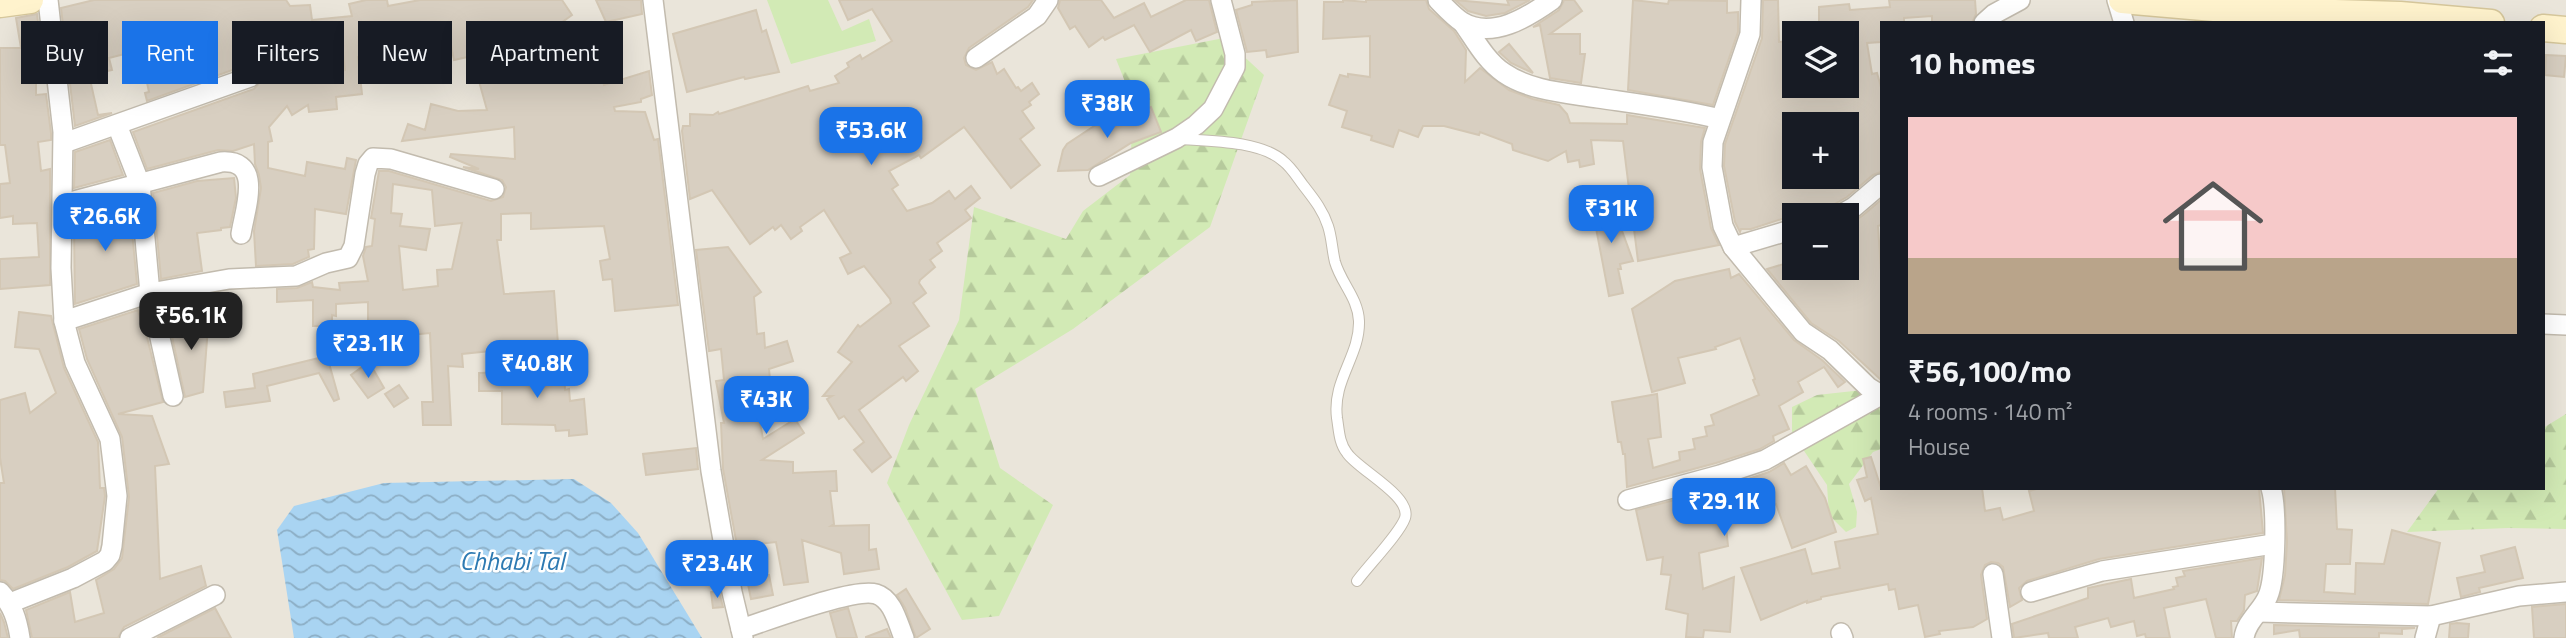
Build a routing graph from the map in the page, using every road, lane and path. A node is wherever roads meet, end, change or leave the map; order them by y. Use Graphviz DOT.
graph roads {
  1 [pos="30,0"];
  2 [pos="48,0"];
  3 [pos="653,0"];
  4 [pos="1048,0"];
  5 [pos="1221,0"];
  6 [pos="1438,0"];
  7 [pos="1552,0"];
  8 [pos="1751,0"];
  9 [pos="2020,0"];
  10 [pos="2120,0"];
  11 [pos="0,4"];
  12 [pos="2289,6"];
  13 [pos="2399,7"];
  14 [pos="2372,18"];
  15 [pos="1986,21"];
  16 [pos="2124,21"];
  17 [pos="2480,21"];
  18 [pos="1463,23"];
  19 [pos="2545,27"];
  20 [pos="2566,30"];
  21 [pos="975,58"];
  22 [pos="232,83"];
  23 [pos="1720,119"];
  24 [pos="117,125"];
  25 [pos="1177,138"];
  26 [pos="64,142"];
  27 [pos="1099,176"];
  28 [pos="140,184"];
  29 [pos="1880,185"];
  30 [pos="494,189"];
  31 [pos="1859,203"];
  32 [pos="63,204"];
  33 [pos="1782,233"];
  34 [pos="240,234"];
  35 [pos="1733,247"];
  36 [pos="150,293"];
  37 [pos="64,321"];
  38 [pos="2545,324"];
  39 [pos="2566,325"];
  40 [pos="1880,394"];
  41 [pos="173,396"];
  42 [pos="1880,396"];
  43 [pos="2272,490"];
  44 [pos="1628,500"];
  45 [pos="2273,544"];
  46 [pos="1993,574"];
  47 [pos="1357,581"];
  48 [pos="2031,592"];
  49 [pos="2566,592"];
  50 [pos="215,595"];
  51 [pos="5,597"];
  52 [pos="2258,612"];
  53 [pos="2431,615"];
  54 [pos="742,634"];
  55 [pos="20,638"];
  56 [pos="130,638"];
  57 [pos="904,638"];
  58 [pos="2002,638"];
  59 [pos="2244,638"];
  60 [pos="2425,638"];
  1 -- 11 [label="street"];
  2 -- 26 [label="street"];
  3 -- 54 [label="street"];
  4 -- 21 [label="street"];
  5 -- 25 [label="street"];
  6 -- 18 [label="street"];
  7 -- 18 [label="street"];
  8 -- 23 [label="street"];
  9 -- 15 [label="street"];
  10 -- 12 [label="street"];
  10 -- 16 [label="street"];
  12 -- 14 [label="street"];
  13 -- 14 [label="street"];
  13 -- 17 [label="street"];
  18 -- 23 [label="street"];
  19 -- 20 [label="street"];
  22 -- 24 [label="street"];
  23 -- 35 [label="street"];
  24 -- 26 [label="street"];
  24 -- 28 [label="street"];
  25 -- 27 [label="street"];
  25 -- 47 [label="lane"];
  26 -- 32 [label="street"];
  28 -- 32 [label="street"];
  28 -- 34 [label="street"];
  28 -- 36 [label="street"];
  29 -- 31 [label="street"];
  30 -- 36 [label="street"];
  32 -- 37 [label="street"];
  33 -- 35 [label="street"];
  35 -- 40 [label="street"];
  36 -- 37 [label="street"];
  36 -- 41 [label="street"];
  37 -- 51 [label="street"];
  38 -- 39 [label="street"];
  42 -- 44 [label="street"];
  43 -- 45 [label="street"];
  45 -- 48 [label="street"];
  45 -- 52 [label="street"];
  46 -- 58 [label="street"];
  49 -- 53 [label="street"];
  50 -- 56 [label="street"];
  51 -- 55 [label="street"];
  52 -- 53 [label="street"];
  52 -- 59 [label="street"];
  53 -- 60 [label="street"];
  54 -- 57 [label="street"];
}
